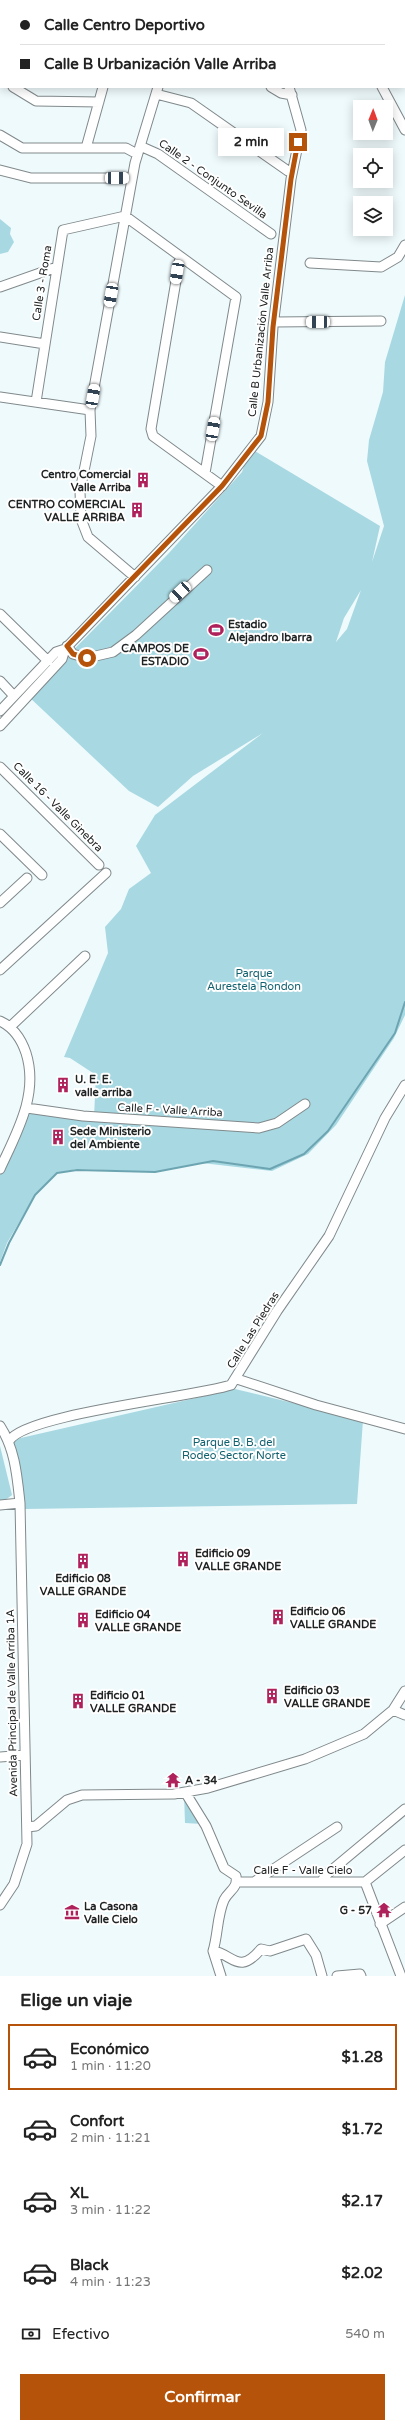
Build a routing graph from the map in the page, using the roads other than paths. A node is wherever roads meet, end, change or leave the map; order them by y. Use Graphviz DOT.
graph roads {
  1 [pos="15,88"];
  2 [pos="103,88"];
  3 [pos="273,88"];
  4 [pos="383,88"];
  5 [pos="157,90"];
  6 [pos="291,91"];
  7 [pos="99,102"];
  8 [pos="405,130"];
  9 [pos="0,135"];
  10 [pos="86,148"];
  11 [pos="139,150"];
  12 [pos="0,170"];
  13 [pos="288,171"];
  14 [pos="132,178"];
  15 [pos="125,216"];
  16 [pos="271,234"];
  17 [pos="405,245"];
  18 [pos="180,257"];
  19 [pos="310,263"];
  20 [pos="57,268"];
  21 [pos="0,287"];
  22 [pos="381,321"];
  23 [pos="274,322"];
  24 [pos="0,337"];
  25 [pos="45,344"];
  26 [pos="0,397"];
  27 [pos="36,402"];
  28 [pos="90,410"];
  29 [pos="205,473"];
  30 [pos="222,486"];
  31 [pos="206,570"];
  32 [pos="136,577"];
  33 [pos="0,614"];
  34 [pos="66,648"];
  35 [pos="48,661"];
  36 [pos="0,681"];
  37 [pos="14,696"];
  38 [pos="0,711"];
  39 [pos="0,726"];
  40 [pos="0,767"];
  41 [pos="0,834"];
  42 [pos="99,865"];
  43 [pos="106,873"];
  44 [pos="42,875"];
  45 [pos="27,878"];
  46 [pos="0,903"];
  47 [pos="85,956"];
  48 [pos="0,970"];
  49 [pos="0,1021"];
  50 [pos="11,1026"];
  51 [pos="405,1085"];
  52 [pos="305,1104"];
  53 [pos="27,1108"];
  54 [pos="0,1169"];
  55 [pos="237,1378"];
  56 [pos="0,1426"];
  57 [pos="405,1429"];
  58 [pos="9,1441"];
  59 [pos="20,1503"];
  60 [pos="0,1505"];
  61 [pos="405,1691"];
  62 [pos="393,1710"];
  63 [pos="405,1715"];
  64 [pos="24,1755"];
  65 [pos="0,1757"];
  66 [pos="185,1792"];
  67 [pos="405,1809"];
  68 [pos="27,1826"];
  69 [pos="337,1827"];
  70 [pos="405,1850"];
  71 [pos="237,1879"];
  72 [pos="254,1882"];
  73 [pos="321,1882"];
  74 [pos="365,1882"];
  75 [pos="0,1905"];
  76 [pos="405,1907"];
  77 [pos="380,1924"];
  78 [pos="213,1951"];
  79 [pos="361,1975"];
  80 [pos="222,1976"];
  81 [pos="322,1976"];
  82 [pos="337,1976"];
  83 [pos="401,1976"];
  1 -- 7 [label="street"];
  2 -- 7 [label="street"];
  3 -- 6 [label="street"];
  4 -- 8 [label="street"];
  5 -- 11 [label="street"];
  5 -- 13 [label="street"];
  6 -- 23 [label="street, Calle B Urbanización Valle Arriba"];
  7 -- 10 [label="street"];
  9 -- 10 [label="street, Calle 2 - Conjunto Sevilla"];
  10 -- 11 [label="street, Calle 2 - Conjunto Sevilla"];
  11 -- 14 [label="street"];
  11 -- 16 [label="street, Calle 2 - Conjunto Sevilla"];
  12 -- 14 [label="street"];
  14 -- 15 [label="street"];
  15 -- 18 [label="street"];
  15 -- 20 [label="street, Calle 3 - Roma"];
  15 -- 28 [label="street"];
  17 -- 19 [label="street"];
  18 -- 29 [label="street"];
  18 -- 29 [label="street"];
  20 -- 21 [label="street"];
  20 -- 25 [label="street, Calle 3 - Roma"];
  22 -- 23 [label="street"];
  23 -- 30 [label="street, Calle B Urbanización Valle Arriba"];
  24 -- 25 [label="street"];
  25 -- 27 [label="street, Calle 3 - Roma"];
  26 -- 27 [label="street"];
  27 -- 28 [label="street"];
  28 -- 32 [label="street"];
  29 -- 30 [label="street"];
  30 -- 32 [label="street, Calle B Urbanización Valle Arriba"];
  31 -- 34 [label="street"];
  32 -- 34 [label="street, Calle B Urbanización Valle Arriba"];
  33 -- 35 [label="street"];
  34 -- 35 [label="street, Calle B Urbanización Valle Arriba"];
  34 -- 39 [label="street, Calle B Urbanización Valle Arriba"];
  35 -- 37 [label="street, Calle B Urbanización Valle Arriba"];
  36 -- 37 [label="street"];
  37 -- 38 [label="street, Calle B Urbanización Valle Arriba"];
  40 -- 42 [label="street, Calle 16 - Valle Ginebra"];
  41 -- 44 [label="street"];
  43 -- 48 [label="street"];
  45 -- 46 [label="street"];
  47 -- 50 [label="street"];
  49 -- 50 [label="street"];
  50 -- 53 [label="street"];
  51 -- 55 [label="street, Calle Las Piedras"];
  52 -- 53 [label="street, Calle F - Valle Arriba"];
  53 -- 54 [label="street"];
  55 -- 57 [label="street"];
  55 -- 58 [label="street, Calle Las Piedras"];
  56 -- 58 [label="street, Avenida Principal de Valle Arriba 1A"];
  58 -- 59 [label="street, Avenida Principal de Valle Arriba 1A"];
  59 -- 60 [label="street"];
  59 -- 64 [label="street, Avenida Principal de Valle Arriba 1A"];
  61 -- 62 [label="street"];
  62 -- 63 [label="street"];
  62 -- 66 [label="street"];
  64 -- 65 [label="street"];
  64 -- 68 [label="street, Avenida Principal de Valle Arriba 1A"];
  66 -- 68 [label="street"];
  66 -- 71 [label="street"];
  67 -- 73 [label="street"];
  68 -- 75 [label="street, Avenida Principal de Valle Arriba 1A"];
  69 -- 72 [label="street"];
  70 -- 74 [label="street, Calle F - Valle Cielo"];
  71 -- 72 [label="street, Calle F - Valle Cielo"];
  71 -- 78 [label="street"];
  72 -- 73 [label="street, Calle F - Valle Cielo"];
  73 -- 74 [label="street, Calle F - Valle Cielo"];
  74 -- 77 [label="street"];
  76 -- 77 [label="street"];
  77 -- 83 [label="street"];
  78 -- 80 [label="street"];
  78 -- 81 [label="street"];
  79 -- 82 [label="street"];
}
